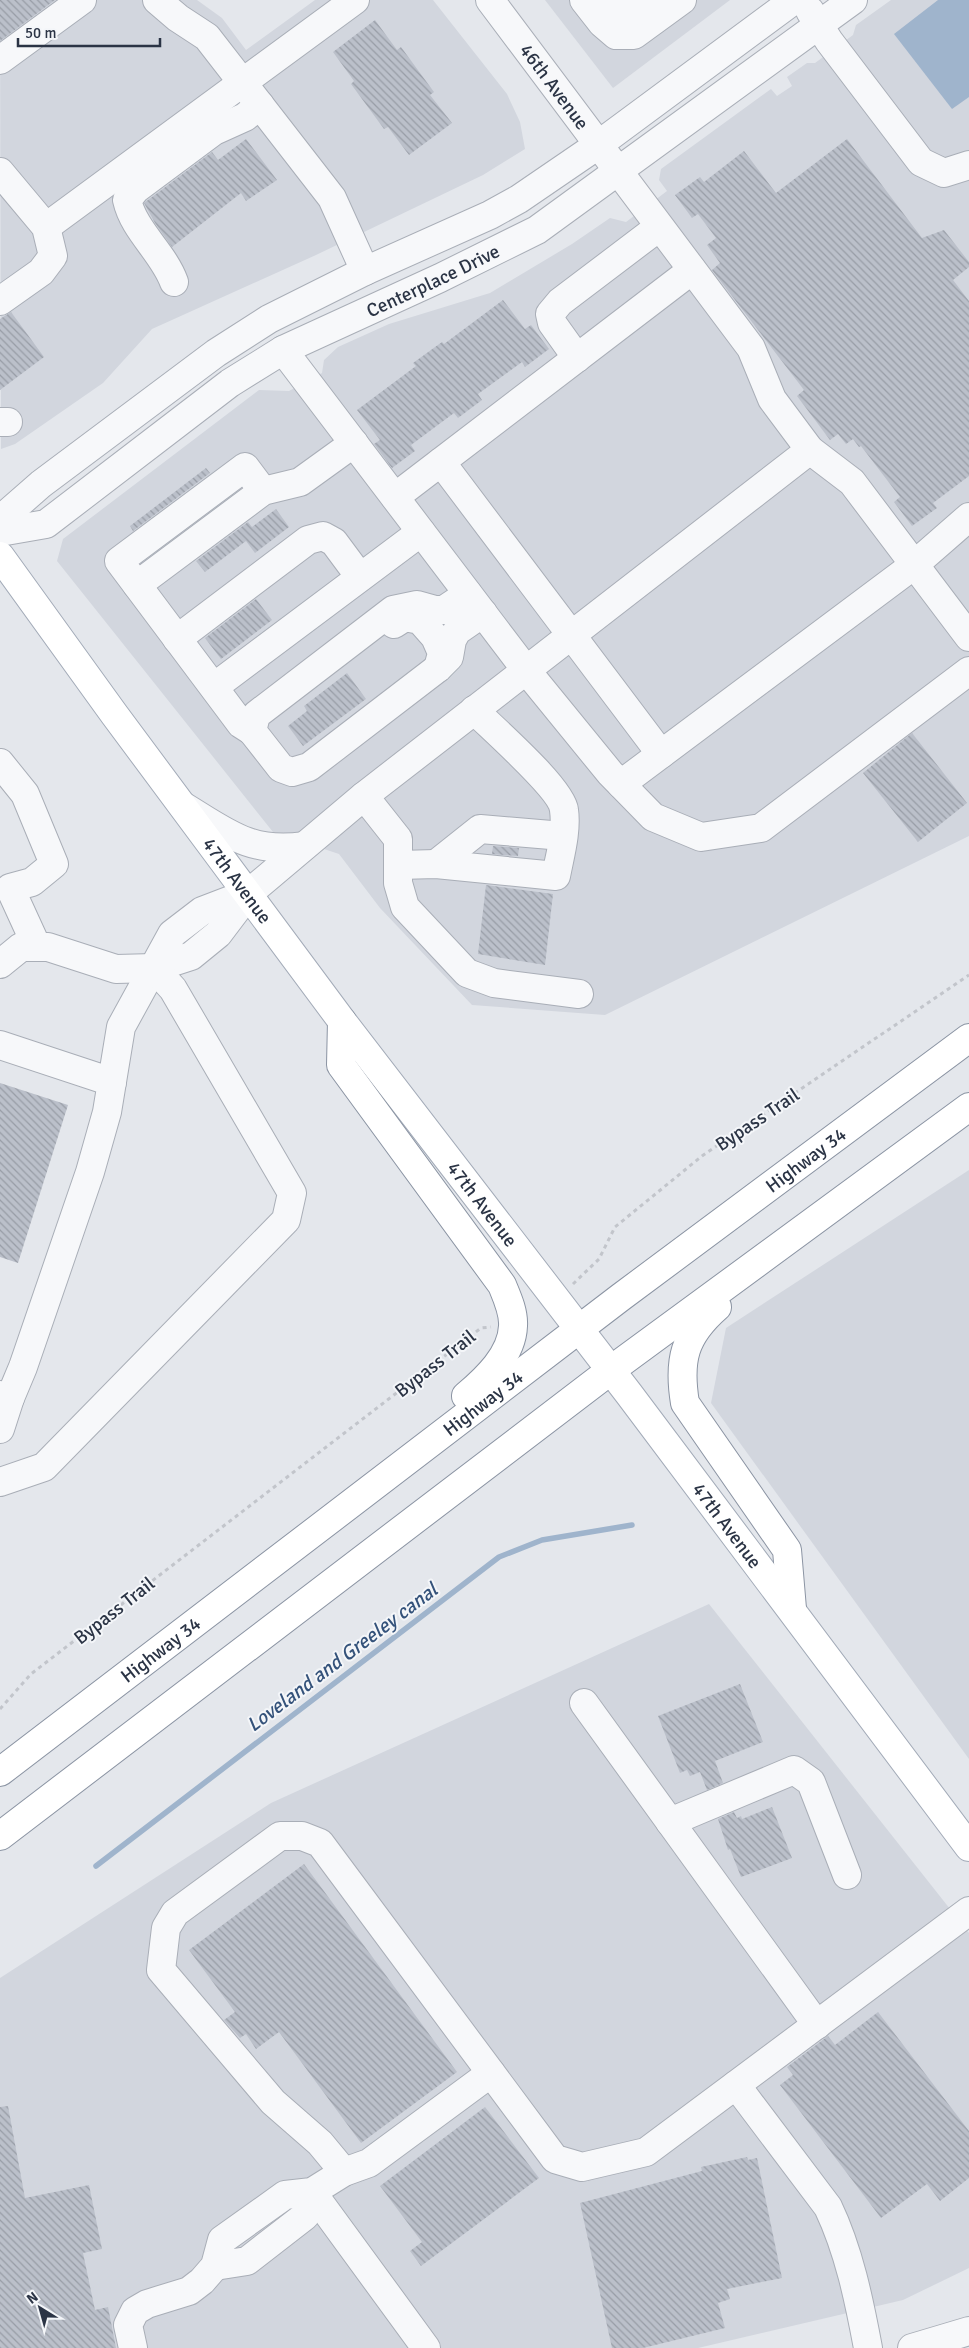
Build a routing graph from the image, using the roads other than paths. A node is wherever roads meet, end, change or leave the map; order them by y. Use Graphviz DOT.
graph roads {
  1 [pos="82,0"];
  2 [pos="157,0"];
  3 [pos="355,0"];
  4 [pos="490,0"];
  5 [pos="584,0"];
  6 [pos="594,0"];
  7 [pos="605,0"];
  8 [pos="682,0"];
  9 [pos="794,0"];
  10 [pos="801,0"];
  11 [pos="853,0"];
  12 [pos="657,4"];
  13 [pos="820,25"];
  14 [pos="0,60"];
  15 [pos="242,83"];
  16 [pos="260,105"];
  17 [pos="598,145"];
  18 [pos="968,167"];
  19 [pos="0,172"];
  20 [pos="618,172"];
  21 [pos="10,204"];
  22 [pos="46,227"];
  23 [pos="659,227"];
  24 [pos="692,270"];
  25 [pos="365,271"];
  26 [pos="174,282"];
  27 [pos="0,301"];
  28 [pos="283,350"];
  29 [pos="577,358"];
  30 [pos="354,443"];
  31 [pos="810,450"];
  32 [pos="441,462"];
  33 [pos="395,497"];
  34 [pos="969,517"];
  35 [pos="0,520"];
  36 [pos="0,532"];
  37 [pos="421,532"];
  38 [pos="0,556"];
  39 [pos="914,565"];
  40 [pos="360,577"];
  41 [pos="476,603"];
  42 [pos="571,635"];
  43 [pos="969,637"];
  44 [pos="177,639"];
  45 [pos="438,668"];
  46 [pos="526,670"];
  47 [pos="969,671"];
  48 [pos="214,687"];
  49 [pos="474,710"];
  50 [pos="254,723"];
  51 [pos="661,754"];
  52 [pos="0,763"];
  53 [pos="621,784"];
  54 [pos="364,796"];
  55 [pos="182,806"];
  56 [pos="563,836"];
  57 [pos="304,846"];
  58 [pos="436,864"];
  59 [pos="399,865"];
  60 [pos="3,885"];
  61 [pos="249,893"];
  62 [pos="37,947"];
  63 [pos="0,964"];
  64 [pos="154,968"];
  65 [pos="579,994"];
  66 [pos="342,1021"];
  67 [pos="969,1038"];
  68 [pos="0,1045"];
  69 [pos="112,1082"];
  70 [pos="969,1107"];
  71 [pos="847,1195"];
  72 [pos="579,1329"];
  73 [pos="611,1370"];
  74 [pos="5,1396"];
  75 [pos="0,1429"];
  76 [pos="0,1482"];
  77 [pos="269,1566"];
  78 [pos="792,1609"];
  79 [pos="584,1703"];
  80 [pos="0,1772"];
  81 [pos="670,1822"];
  82 [pos="0,1836"];
  83 [pos="969,1846"];
  84 [pos="847,1875"];
  85 [pos="969,1911"];
  86 [pos="817,2024"];
  87 [pos="491,2073"];
  88 [pos="736,2085"];
  89 [pos="344,2172"];
  90 [pos="312,2192"];
  91 [pos="969,2331"];
  92 [pos="133,2348"];
  93 [pos="426,2348"];
  94 [pos="868,2348"];
  95 [pos="912,2348"];
  1 -- 14 [label="street"];
  2 -- 15 [label="street"];
  3 -- 15 [label="street"];
  4 -- 17 [label="street, 46th Avenue"];
  5 -- 8 [label="street"];
  6 -- 12 [label="street"];
  7 -- 12 [label="street"];
  9 -- 17 [label="street, Centerplace Drive"];
  10 -- 13 [label="street"];
  11 -- 13 [label="street, Centerplace Drive"];
  13 -- 18 [label="street"];
  13 -- 20 [label="street, Centerplace Drive"];
  15 -- 16 [label="street"];
  15 -- 22 [label="street"];
  16 -- 25 [label="street"];
  16 -- 26 [label="street"];
  17 -- 20 [label="street, 46th Avenue"];
  17 -- 25 [label="street, Centerplace Drive"];
  19 -- 21 [label="street"];
  20 -- 23 [label="street, 46th Avenue"];
  20 -- 28 [label="street, Centerplace Drive"];
  21 -- 22 [label="street"];
  22 -- 27 [label="street"];
  23 -- 24 [label="street, 46th Avenue"];
  23 -- 29 [label="street"];
  24 -- 29 [label="street"];
  24 -- 31 [label="street, 46th Avenue"];
  25 -- 35 [label="street, Centerplace Drive"];
  28 -- 30 [label="street"];
  28 -- 36 [label="street, Centerplace Drive"];
  29 -- 32 [label="street"];
  30 -- 33 [label="street"];
  30 -- 44 [label="street"];
  31 -- 39 [label="street, 46th Avenue"];
  31 -- 42 [label="street"];
  32 -- 33 [label="street"];
  32 -- 42 [label="street"];
  33 -- 37 [label="street"];
  34 -- 39 [label="street"];
  37 -- 40 [label="street"];
  37 -- 41 [label="street"];
  38 -- 55 [label="main road, 47th Avenue"];
  39 -- 43 [label="street, 46th Avenue"];
  39 -- 51 [label="street"];
  40 -- 44 [label="street"];
  40 -- 48 [label="street"];
  41 -- 45 [label="street"];
  41 -- 46 [label="street"];
  41 -- 50 [label="street"];
  42 -- 46 [label="street"];
  42 -- 51 [label="street"];
  44 -- 48 [label="street"];
  45 -- 50 [label="street"];
  45 -- 50 [label="street"];
  46 -- 49 [label="street"];
  46 -- 53 [label="street"];
  47 -- 53 [label="street"];
  48 -- 50 [label="street"];
  49 -- 54 [label="street"];
  49 -- 56 [label="street"];
  51 -- 53 [label="street"];
  52 -- 60 [label="street"];
  54 -- 57 [label="street"];
  54 -- 59 [label="street"];
  55 -- 57 [label="street"];
  55 -- 61 [label="main road, 47th Avenue"];
  56 -- 58 [label="street"];
  56 -- 58 [label="street"];
  57 -- 61 [label="street"];
  58 -- 59 [label="street"];
  59 -- 65 [label="street"];
  60 -- 62 [label="street"];
  61 -- 64 [label="street"];
  61 -- 66 [label="main road, 47th Avenue"];
  62 -- 63 [label="street"];
  62 -- 64 [label="street"];
  64 -- 69 [label="street"];
  64 -- 76 [label="street"];
  66 -- 72 [label="main road, 47th Avenue"];
  66 -- 77 [label="main road"];
  67 -- 72 [label="main road, Highway 34"];
  68 -- 69 [label="street"];
  69 -- 74 [label="street"];
  70 -- 71 [label="main road"];
  71 -- 73 [label="main road"];
  71 -- 78 [label="main road"];
  72 -- 73 [label="main road, 47th Avenue"];
  72 -- 77 [label="main road, Highway 34"];
  73 -- 78 [label="main road, 47th Avenue"];
  73 -- 82 [label="main road"];
  74 -- 75 [label="street"];
  77 -- 80 [label="main road, Highway 34"];
  78 -- 83 [label="main road, 47th Avenue"];
  79 -- 81 [label="street"];
  81 -- 84 [label="street"];
  81 -- 86 [label="street"];
  85 -- 86 [label="street"];
  86 -- 88 [label="street"];
  87 -- 88 [label="street"];
  87 -- 89 [label="street"];
  87 -- 89 [label="street"];
  88 -- 94 [label="street"];
  89 -- 90 [label="street"];
  90 -- 92 [label="street"];
  90 -- 93 [label="street"];
  91 -- 95 [label="street"];
}
